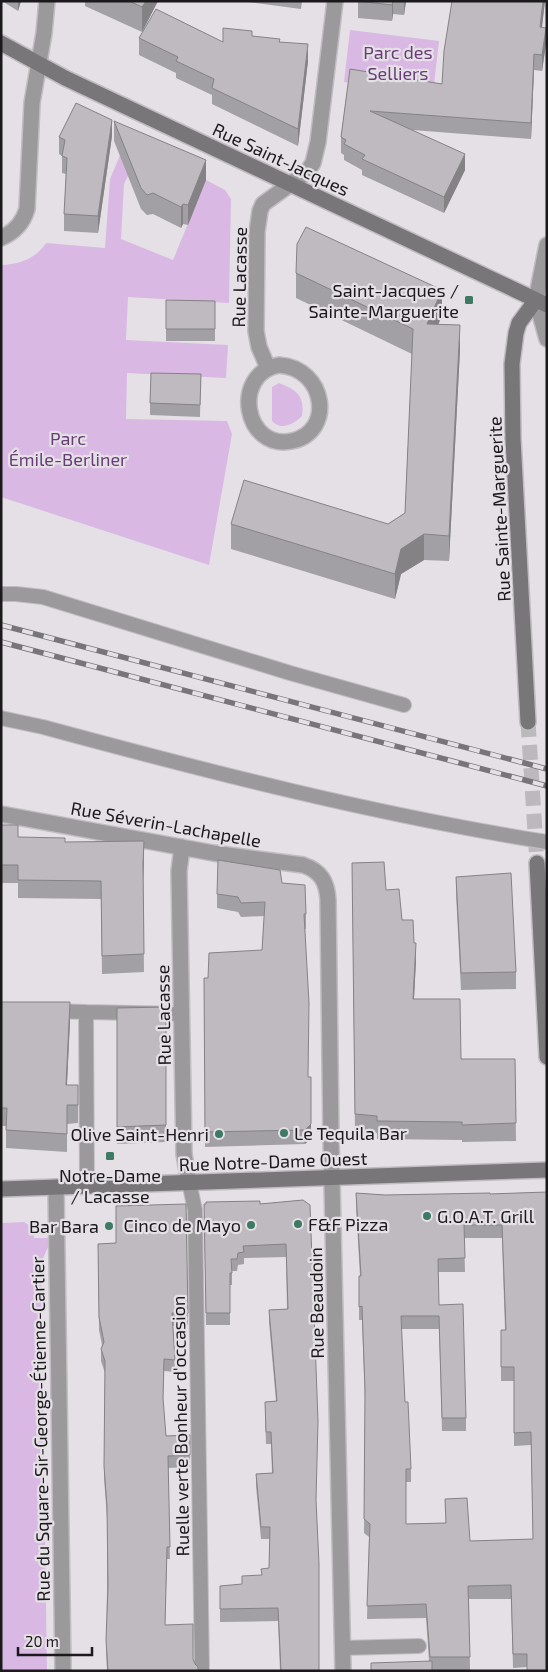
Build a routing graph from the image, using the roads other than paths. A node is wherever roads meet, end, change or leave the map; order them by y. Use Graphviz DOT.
graph roads {
  1 [pos="47,1"];
  2 [pos="335,1"];
  3 [pos="1,43"];
  4 [pos="39,65"];
  5 [pos="290,184"];
  6 [pos="1,238"];
  7 [pos="547,245"];
  8 [pos="542,303"];
  9 [pos="547,338"];
  10 [pos="268,368"];
  11 [pos="1,594"];
  12 [pos="404,704"];
  13 [pos="1,718"];
  14 [pos="528,722"];
  15 [pos="1,814"];
  16 [pos="547,842"];
  17 [pos="182,847"];
  18 [pos="537,863"];
  19 [pos="321,875"];
  20 [pos="39,1011"];
  21 [pos="86,1012"];
  22 [pos="182,1014"];
  23 [pos="547,1057"];
  24 [pos="547,1170"];
  25 [pos="332,1178"];
  26 [pos="189,1182"];
  27 [pos="87,1186"];
  28 [pos="56,1187"];
  29 [pos="1,1189"];
  30 [pos="419,1646"];
  31 [pos="342,1648"];
  32 [pos="63,1671"];
  33 [pos="202,1671"];
  34 [pos="342,1671"];
  1 -- 4 [label="street"];
  2 -- 5 [label="street, Rue Lacasse"];
  3 -- 4 [label="main road, Rue Saint-Jacques"];
  4 -- 5 [label="main road, Rue Saint-Jacques"];
  4 -- 6 [label="street"];
  5 -- 8 [label="main road, Rue Saint-Jacques"];
  5 -- 10 [label="street, Rue Lacasse"];
  7 -- 8 [label="street, Rue Sainte-Marguerite"];
  8 -- 9 [label="street, Rue Sainte-Marguerite"];
  8 -- 14 [label="main road, Rue Sainte-Marguerite"];
  10 -- 10 [label="street"];
  11 -- 12 [label="lane"];
  13 -- 16 [label="lane"];
  15 -- 17 [label="street, Rue Séverin-Lachapelle"];
  17 -- 19 [label="street, Rue Séverin-Lachapelle"];
  17 -- 22 [label="street, Rue Lacasse"];
  18 -- 23 [label="main road"];
  19 -- 25 [label="street, Rue Beaudoin"];
  20 -- 21 [label="lane"];
  21 -- 22 [label="lane"];
  21 -- 27 [label="lane"];
  22 -- 26 [label="street, Rue Lacasse"];
  24 -- 25 [label="main road, Rue Notre-Dame Ouest"];
  25 -- 26 [label="main road, Rue Notre-Dame Ouest"];
  25 -- 31 [label="street, Rue Beaudoin"];
  26 -- 27 [label="main road, Rue Notre-Dame Ouest"];
  26 -- 33 [label="lane, Ruelle verte Bonheur d'occasion"];
  27 -- 28 [label="main road, Rue Notre-Dame Ouest"];
  28 -- 29 [label="main road, Rue Notre-Dame Ouest"];
  28 -- 32 [label="street, Rue du Square-Sir-George-Étienne-Cartier"];
  30 -- 31 [label="lane"];
  31 -- 34 [label="street, Rue Beaudoin"];
}
